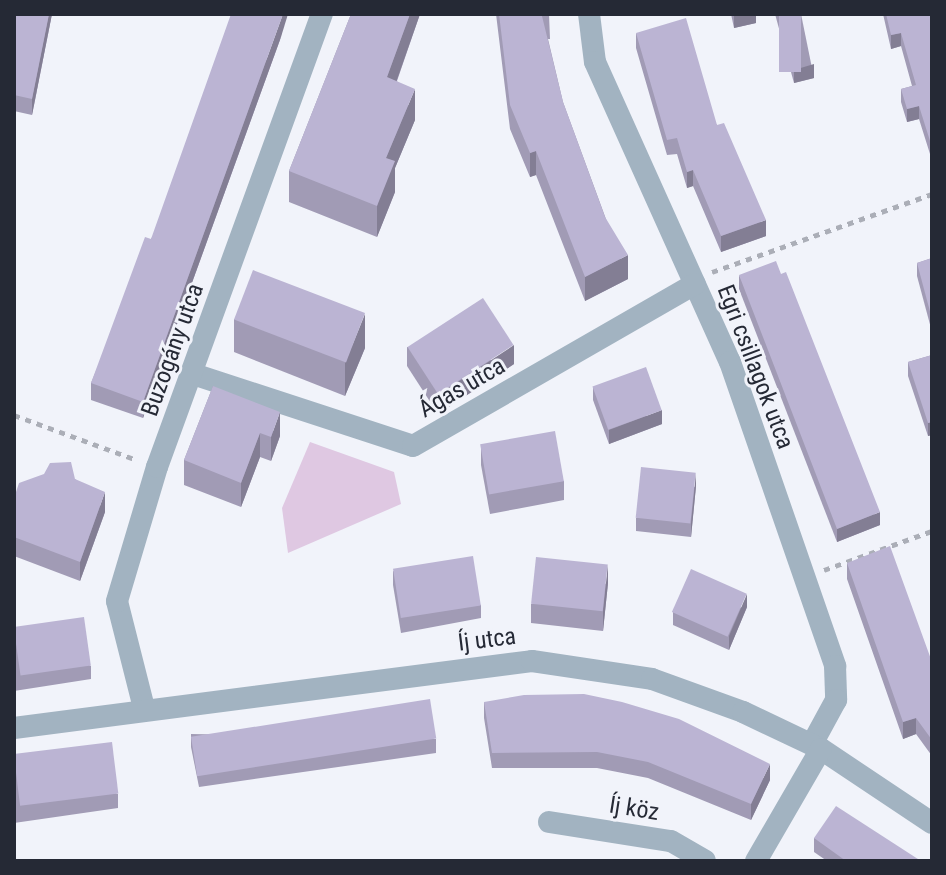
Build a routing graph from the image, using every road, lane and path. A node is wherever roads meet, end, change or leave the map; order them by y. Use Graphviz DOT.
graph roads {
  1 [pos="322,14"];
  2 [pos="589,14"];
  3 [pos="932,194"];
  4 [pos="695,284"];
  5 [pos="193,374"];
  6 [pos="14,415"];
  7 [pos="157,467"];
  8 [pos="932,531"];
  9 [pos="804,577"];
  10 [pos="144,708"];
  11 [pos="14,728"];
  12 [pos="816,746"];
  13 [pos="549,822"];
  14 [pos="932,823"];
  15 [pos="705,861"];
  16 [pos="756,861"];
  1 -- 5 [label="street, Buzogány utca"];
  2 -- 4 [label="street, Egri csillagok utca"];
  3 -- 4 [label="path"];
  4 -- 5 [label="street, Ágas utca"];
  4 -- 9 [label="street, Egri csillagok utca"];
  5 -- 7 [label="street, Buzogány utca"];
  6 -- 7 [label="path"];
  7 -- 10 [label="street, Buzogány utca"];
  8 -- 9 [label="path"];
  9 -- 12 [label="street, Egri csillagok utca"];
  10 -- 11 [label="street, Íj utca"];
  10 -- 12 [label="street, Íj utca"];
  12 -- 14 [label="street, Íj utca"];
  12 -- 16 [label="street"];
  13 -- 15 [label="street, Íj köz"];
}
